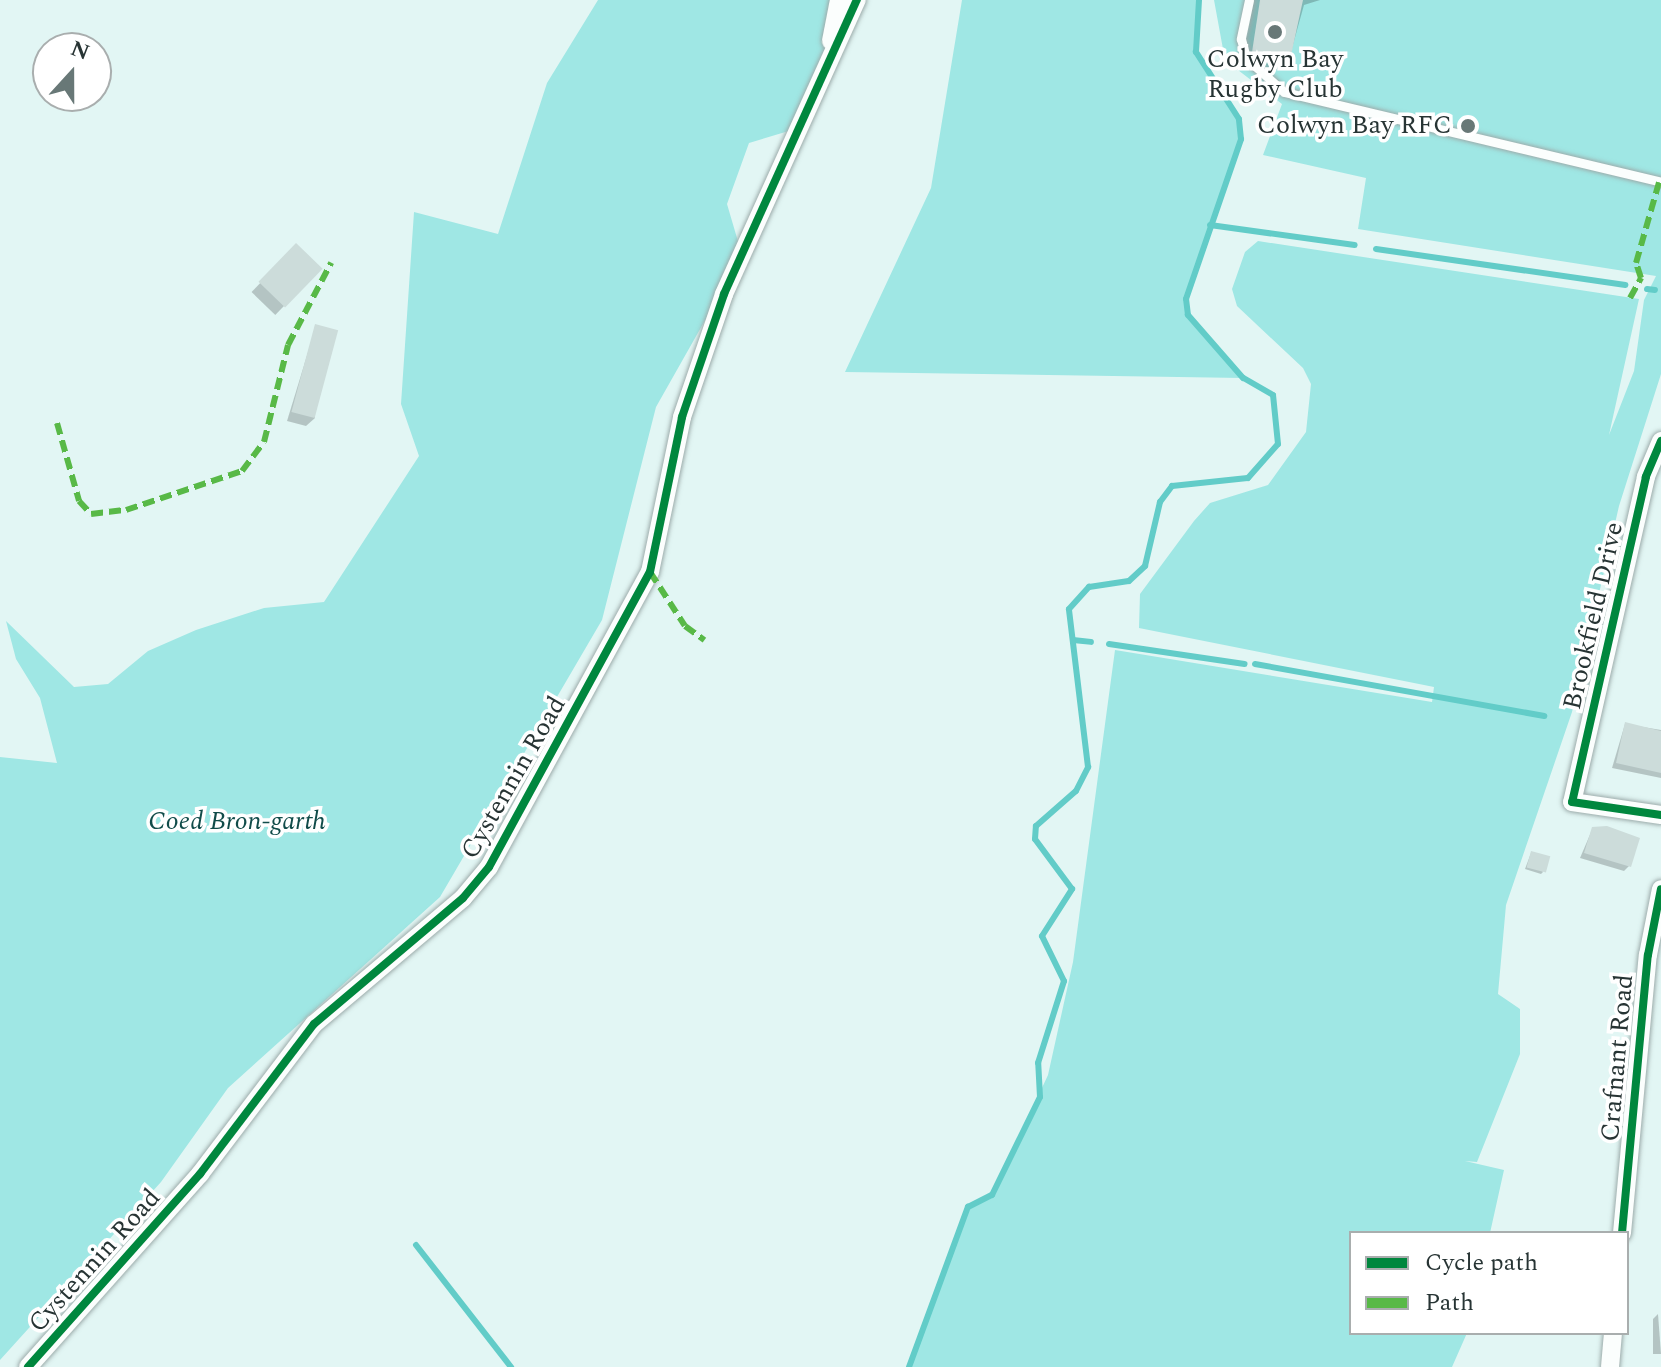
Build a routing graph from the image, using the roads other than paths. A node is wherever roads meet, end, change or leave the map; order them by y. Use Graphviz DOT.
graph roads {
  1 [pos="839,0"];
  2 [pos="857,0"];
  3 [pos="1249,0"];
  4 [pos="824,80"];
  5 [pos="1661,182"];
  6 [pos="1661,441"];
  7 [pos="1661,815"];
  8 [pos="1661,889"];
  9 [pos="1622,1231"];
  10 [pos="1613,1335"];
  11 [pos="28,1367"];
  12 [pos="1610,1367"];
  1 -- 4 [label="street"];
  2 -- 4 [label="street"];
  3 -- 5 [label="lane"];
  4 -- 11 [label="street, Cystennin Road"];
  6 -- 7 [label="street, Brookfield Drive"];
  8 -- 9 [label="street, Crafnant Road"];
  10 -- 12 [label="street"];
}
